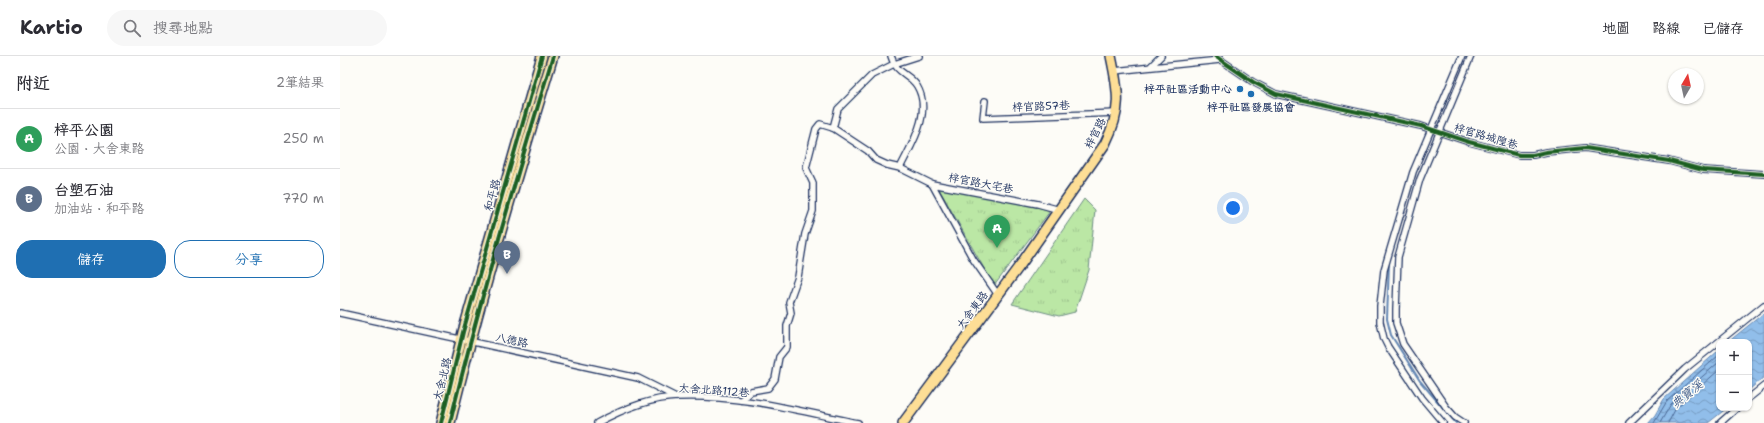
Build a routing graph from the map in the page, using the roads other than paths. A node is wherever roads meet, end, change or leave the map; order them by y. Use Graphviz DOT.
graph roads {
  1 [pos="542,56"];
  2 [pos="553,56"];
  3 [pos="891,56"];
  4 [pos="919,56"];
  5 [pos="1111,56"];
  6 [pos="1161,56"];
  7 [pos="1215,56"];
  8 [pos="1462,56"];
  9 [pos="1471,56"];
  10 [pos="1220,58"];
  11 [pos="894,64"];
  12 [pos="1151,66"];
  13 [pos="1114,71"];
  14 [pos="985,101"];
  15 [pos="1117,113"];
  16 [pos="833,128"];
  17 [pos="1431,129"];
  18 [pos="1440,131"];
  19 [pos="519,134"];
  20 [pos="529,136"];
  21 [pos="900,168"];
  22 [pos="1764,174"];
  23 [pos="932,184"];
  24 [pos="1060,210"];
  25 [pos="998,295"];
  26 [pos="1764,305"];
  27 [pos="340,313"];
  28 [pos="465,340"];
  29 [pos="1764,386"];
  30 [pos="1752,396"];
  31 [pos="676,397"];
  32 [pos="741,400"];
  33 [pos="1734,411"];
  34 [pos="441,423"];
  35 [pos="450,423"];
  36 [pos="597,423"];
  37 [pos="858,423"];
  38 [pos="903,423"];
  39 [pos="1443,423"];
  40 [pos="1464,423"];
  41 [pos="1629,423"];
  42 [pos="1720,423"];
  1 -- 19 [label="main road, 和平路"];
  2 -- 20 [label="main road, 和平路"];
  3 -- 11 [label="street"];
  4 -- 11 [label="street"];
  5 -- 13 [label="main road, 梓官路"];
  6 -- 12 [label="street"];
  7 -- 10 [label="street, 梓官路城隍巷"];
  8 -- 17 [label="street"];
  9 -- 18 [label="street"];
  10 -- 12 [label="street"];
  10 -- 17 [label="street, 梓官路城隍巷"];
  11 -- 16 [label="street"];
  11 -- 21 [label="street"];
  12 -- 13 [label="street"];
  13 -- 15 [label="main road, 梓官路"];
  14 -- 15 [label="street, 梓官路57巷"];
  15 -- 24 [label="main road, 梓官路"];
  16 -- 21 [label="street, 梓官路大宅巷"];
  16 -- 32 [label="street, 梓官路大宅巷"];
  17 -- 18 [label="street, 梓官路城隍巷"];
  17 -- 39 [label="street"];
  18 -- 22 [label="street, 梓官路城隍巷"];
  18 -- 40 [label="street"];
  19 -- 20 [label="main road"];
  19 -- 28 [label="main road, 和平路"];
  20 -- 28 [label="main road, 和平路"];
  21 -- 23 [label="street, 梓官路大宅巷"];
  23 -- 24 [label="street, 梓官路大宅巷"];
  23 -- 25 [label="street"];
  24 -- 25 [label="main road, 大舍東路"];
  25 -- 38 [label="main road, 大舍東路"];
  26 -- 41 [label="street"];
  27 -- 28 [label="street, 八德路"];
  28 -- 31 [label="street, 八德路"];
  28 -- 34 [label="main road, 大舍北路"];
  28 -- 35 [label="main road, 大舍北路"];
  29 -- 30 [label="street"];
  31 -- 32 [label="street, 大舍北路112巷"];
  31 -- 36 [label="street, 大舍北路112巷"];
  32 -- 37 [label="street, 大舍北路112巷"];
  33 -- 42 [label="street"];
}
